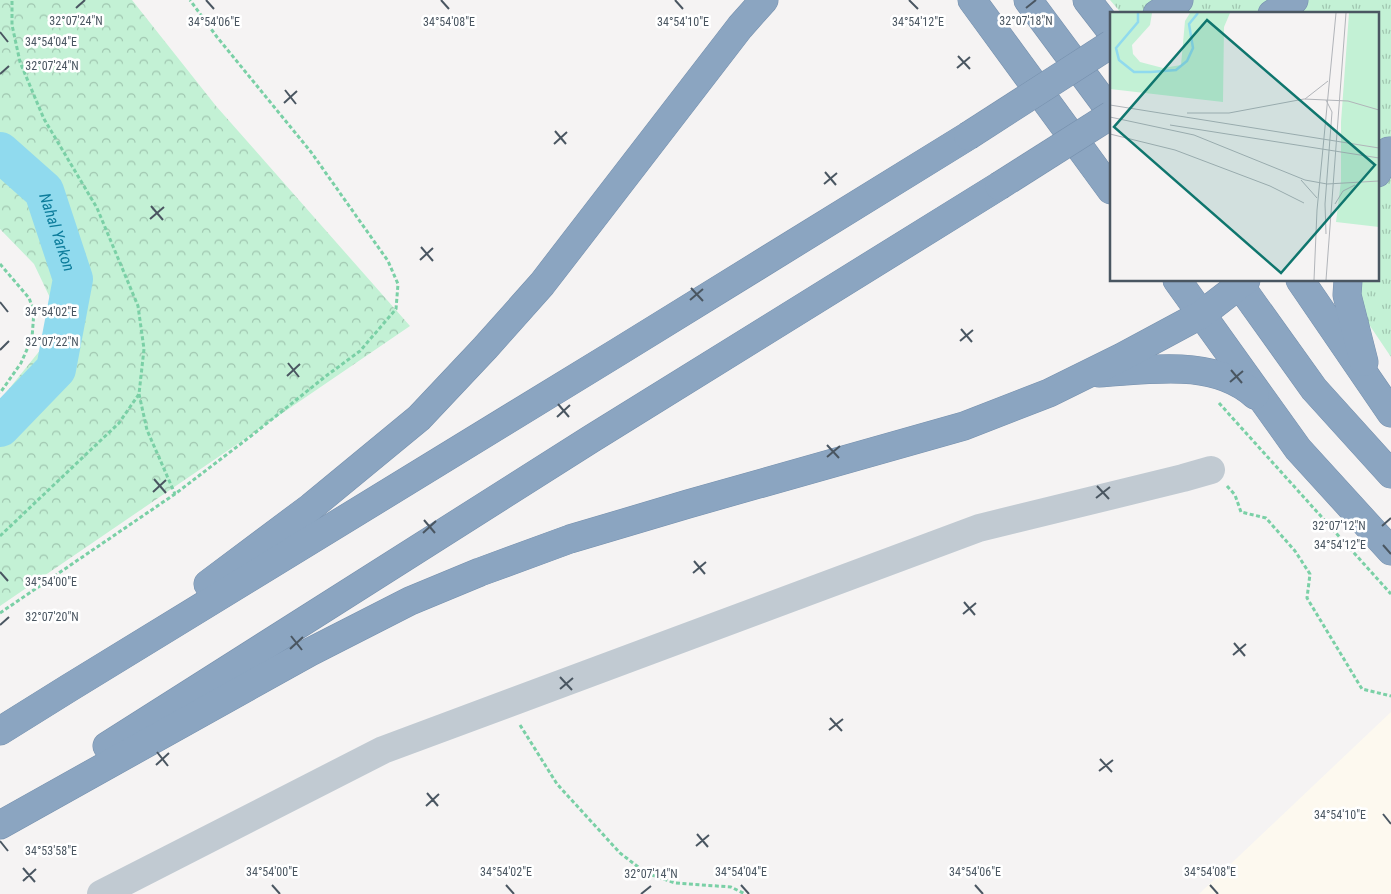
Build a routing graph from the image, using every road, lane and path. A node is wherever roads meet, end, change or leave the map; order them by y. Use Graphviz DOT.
graph roads {
  1 [pos="12,0"];
  2 [pos="190,0"];
  3 [pos="764,0"];
  4 [pos="972,0"];
  5 [pos="1028,0"];
  6 [pos="1087,0"];
  7 [pos="1294,0"];
  8 [pos="1275,12"];
  9 [pos="1110,30"];
  10 [pos="1110,45"];
  11 [pos="1110,112"];
  12 [pos="1110,114"];
  13 [pos="1110,189"];
  14 [pos="0,264"];
  15 [pos="1178,281"];
  16 [pos="1301,281"];
  17 [pos="1348,281"];
  18 [pos="1241,282"];
  19 [pos="1202,314"];
  20 [pos="1088,374"];
  21 [pos="1368,380"];
  22 [pos="0,393"];
  23 [pos="139,394"];
  24 [pos="1213,396"];
  25 [pos="1267,406"];
  26 [pos="1391,413"];
  27 [pos="1211,470"];
  28 [pos="1391,474"];
  29 [pos="175,494"];
  30 [pos="0,536"];
  31 [pos="1391,551"];
  32 [pos="1391,594"];
  33 [pos="0,614"];
  34 [pos="69,688"];
  35 [pos="1391,696"];
  36 [pos="507,704"];
  37 [pos="0,731"];
  38 [pos="0,814"];
  39 [pos="0,825"];
  40 [pos="101,894"];
  41 [pos="745,894"];
  1 -- 23 [label="path"];
  2 -- 29 [label="path"];
  3 -- 34 [label="highway"];
  4 -- 13 [label="highway"];
  5 -- 11 [label="highway"];
  6 -- 9 [label="highway"];
  7 -- 8 [label="highway"];
  10 -- 34 [label="highway, bridge"];
  12 -- 38 [label="highway, bridge"];
  14 -- 22 [label="path"];
  15 -- 19 [label="highway"];
  16 -- 21 [label="highway"];
  17 -- 21 [label="highway"];
  18 -- 19 [label="highway"];
  18 -- 28 [label="highway"];
  19 -- 20 [label="highway"];
  19 -- 25 [label="highway"];
  20 -- 25 [label="highway"];
  20 -- 39 [label="highway"];
  21 -- 26 [label="highway"];
  23 -- 29 [label="path"];
  23 -- 30 [label="path"];
  24 -- 32 [label="path"];
  25 -- 31 [label="highway"];
  27 -- 35 [label="path"];
  27 -- 36 [label="street"];
  29 -- 33 [label="path"];
  34 -- 37 [label="highway"];
  36 -- 40 [label="street"];
  36 -- 41 [label="path"];
}
